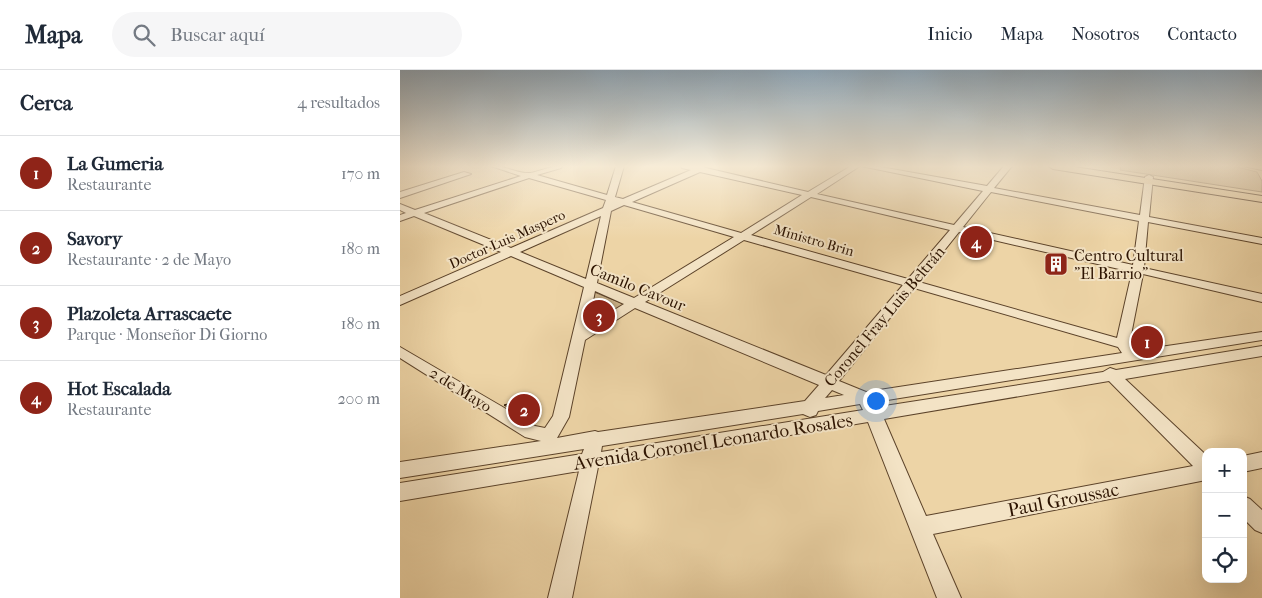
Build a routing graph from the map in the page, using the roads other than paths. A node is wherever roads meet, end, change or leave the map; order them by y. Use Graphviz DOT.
graph roads {
  1 [pos="414,191"];
  2 [pos="481,191"];
  3 [pos="571,191"];
  4 [pos="612,191"];
  5 [pos="651,191"];
  6 [pos="797,191"];
  7 [pos="816,191"];
  8 [pos="989,191"];
  9 [pos="998,191"];
  10 [pos="1148,191"];
  11 [pos="1222,191"];
  12 [pos="810,194"];
  13 [pos="400,195"];
  14 [pos="1262,197"];
  15 [pos="623,203"];
  16 [pos="608,204"];
  17 [pos="400,207"];
  18 [pos="415,213"];
  19 [pos="400,218"];
  20 [pos="1145,219"];
  21 [pos="958,227"];
  22 [pos="742,235"];
  23 [pos="1262,241"];
  24 [pos="511,252"];
  25 [pos="1138,270"];
  26 [pos="912,283"];
  27 [pos="590,285"];
  28 [pos="1262,298"];
  29 [pos="400,301"];
  30 [pos="636,304"];
  31 [pos="1262,336"];
  32 [pos="578,338"];
  33 [pos="1127,350"];
  34 [pos="1262,351"];
  35 [pos="400,352"];
  36 [pos="1099,361"];
  37 [pos="1146,371"];
  38 [pos="1114,376"];
  39 [pos="829,383"];
  40 [pos="864,397"];
  41 [pos="810,406"];
  42 [pos="874,415"];
  43 [pos="813,425"];
  44 [pos="595,438"];
  45 [pos="552,440"];
  46 [pos="1262,460"];
  47 [pos="589,462"];
  48 [pos="1202,463"];
  49 [pos="1247,463"];
  50 [pos="548,468"];
  51 [pos="400,470"];
  52 [pos="1202,473"];
  53 [pos="400,492"];
  54 [pos="1247,509"];
  55 [pos="1262,523"];
  56 [pos="920,527"];
  57 [pos="560,598"];
  58 [pos="950,598"];
  1 -- 13 [label="street"];
  2 -- 18 [label="street"];
  3 -- 16 [label="street, Ministro Brin"];
  4 -- 16 [label="street"];
  5 -- 15 [label="street"];
  6 -- 12 [label="street"];
  7 -- 12 [label="street"];
  8 -- 21 [label="street, Coronel Fray Luis Beltrán"];
  9 -- 20 [label="street"];
  10 -- 20 [label="street"];
  11 -- 14 [label="main road"];
  12 -- 21 [label="street"];
  12 -- 22 [label="street"];
  15 -- 16 [label="street, Ministro Brin"];
  15 -- 22 [label="street, Ministro Brin"];
  16 -- 24 [label="street, Doctor Luis Maspero"];
  16 -- 27 [label="street"];
  17 -- 18 [label="street, Camilo Cavour"];
  18 -- 19 [label="street"];
  18 -- 24 [label="street, Camilo Cavour"];
  20 -- 23 [label="street"];
  20 -- 25 [label="street"];
  21 -- 25 [label="street"];
  21 -- 26 [label="street, Coronel Fray Luis Beltrán"];
  22 -- 26 [label="street, Ministro Brin"];
  22 -- 30 [label="street"];
  24 -- 27 [label="street, Camilo Cavour"];
  24 -- 29 [label="street, Doctor Luis Maspero"];
  25 -- 28 [label="street"];
  25 -- 33 [label="street"];
  26 -- 33 [label="street, Ministro Brin"];
  26 -- 39 [label="street, Coronel Fray Luis Beltrán"];
  27 -- 30 [label="street, Camilo Cavour"];
  27 -- 32 [label="street"];
  30 -- 32 [label="street"];
  30 -- 39 [label="street, Camilo Cavour"];
  31 -- 33 [label="street, Avenida Coronel Leonardo Rosales"];
  32 -- 45 [label="street"];
  33 -- 36 [label="street, Avenida Coronel Leonardo Rosales"];
  33 -- 37 [label="street"];
  34 -- 37 [label="street, Avenida Coronel Leonardo Rosales"];
  35 -- 45 [label="street, 2 de Mayo"];
  36 -- 38 [label="street"];
  36 -- 40 [label="street, Avenida Coronel Leonardo Rosales"];
  37 -- 38 [label="street, Avenida Coronel Leonardo Rosales"];
  38 -- 42 [label="street, Avenida Coronel Leonardo Rosales"];
  38 -- 48 [label="street"];
  39 -- 40 [label="street, Camilo Cavour"];
  39 -- 41 [label="street, Coronel Fray Luis Beltrán"];
  40 -- 41 [label="street, Avenida Coronel Leonardo Rosales"];
  40 -- 42 [label="street"];
  41 -- 43 [label="street"];
  41 -- 44 [label="street, Avenida Coronel Leonardo Rosales"];
  42 -- 43 [label="street, Avenida Coronel Leonardo Rosales"];
  42 -- 56 [label="street"];
  43 -- 47 [label="street, Avenida Coronel Leonardo Rosales"];
  44 -- 45 [label="street, Avenida Coronel Leonardo Rosales"];
  44 -- 47 [label="street"];
  45 -- 50 [label="street"];
  45 -- 51 [label="street, Avenida Coronel Leonardo Rosales"];
  46 -- 49 [label="street"];
  47 -- 50 [label="street, Avenida Coronel Leonardo Rosales"];
  47 -- 57 [label="street"];
  50 -- 53 [label="street, Avenida Coronel Leonardo Rosales"];
  52 -- 56 [label="street, Paul Groussac"];
  54 -- 55 [label="street"];
  56 -- 58 [label="street"];
}
